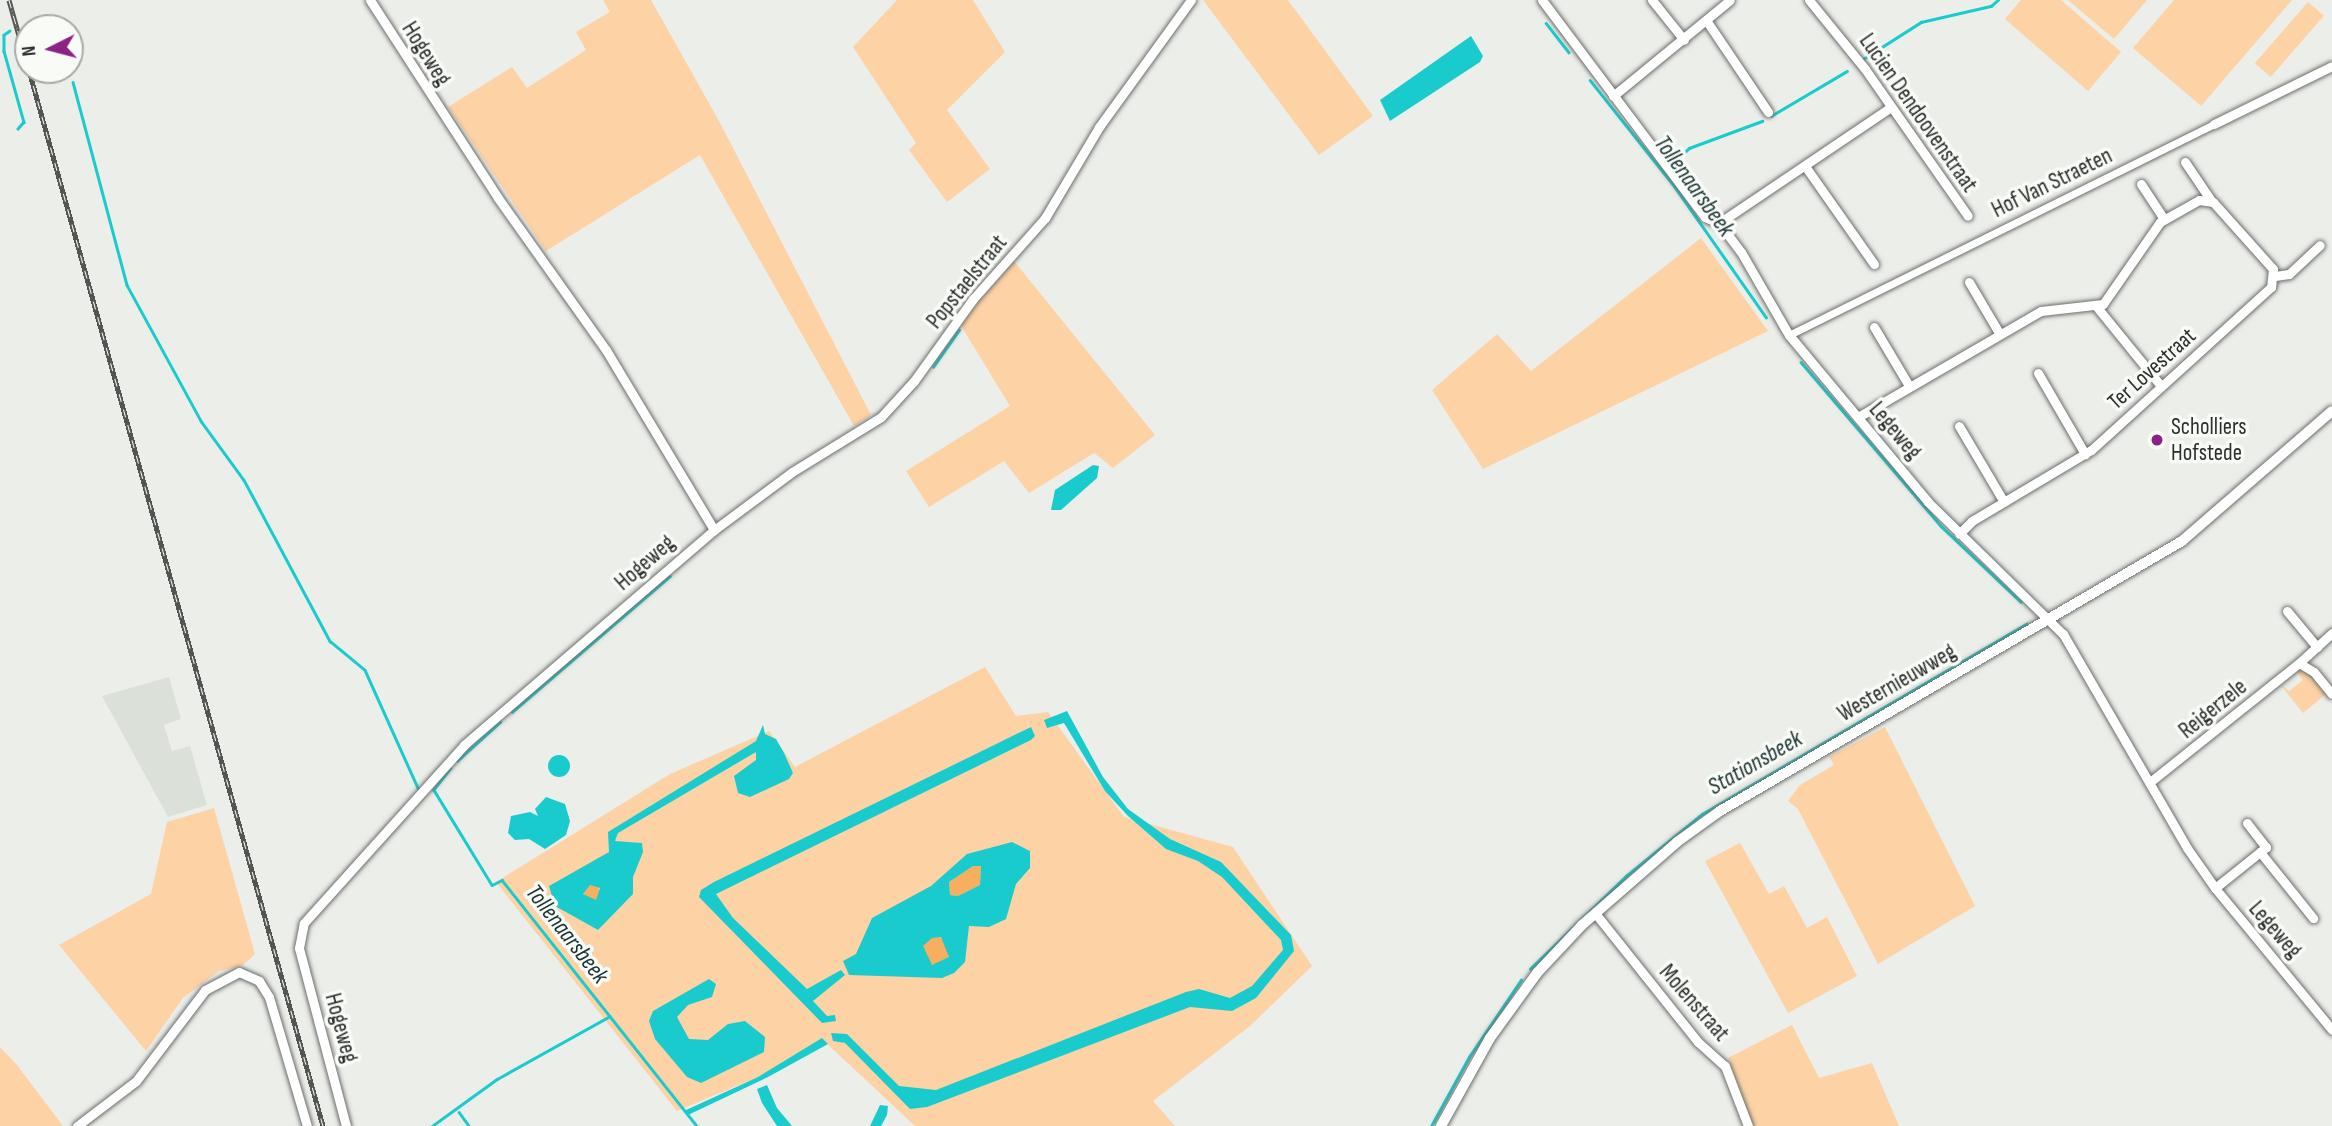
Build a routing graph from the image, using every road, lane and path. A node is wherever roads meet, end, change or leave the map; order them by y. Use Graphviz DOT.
graph roads {
  1 [pos="370,0"];
  2 [pos="1191,0"];
  3 [pos="1542,0"];
  4 [pos="1651,0"];
  5 [pos="1713,0"];
  6 [pos="1730,0"];
  7 [pos="1809,0"];
  8 [pos="1720,9"];
  9 [pos="1706,20"];
  10 [pos="1684,40"];
  11 [pos="2332,66"];
  12 [pos="1613,96"];
  13 [pos="1891,107"];
  14 [pos="1768,112"];
  15 [pos="2214,124"];
  16 [pos="2185,162"];
  17 [pos="1805,166"];
  18 [pos="2141,184"];
  19 [pos="2210,199"];
  20 [pos="1968,216"];
  21 [pos="2164,219"];
  22 [pos="1719,223"];
  23 [pos="2320,245"];
  24 [pos="1874,264"];
  25 [pos="2275,276"];
  26 [pos="1969,282"];
  27 [pos="2096,306"];
  28 [pos="1874,327"];
  29 [pos="1999,333"];
  30 [pos="1789,335"];
  31 [pos="2038,373"];
  32 [pos="1909,384"];
  33 [pos="2161,386"];
  34 [pos="2332,411"];
  35 [pos="1858,417"];
  36 [pos="1959,426"];
  37 [pos="2085,454"];
  38 [pos="2004,502"];
  39 [pos="713,530"];
  40 [pos="1958,534"];
  41 [pos="2287,611"];
  42 [pos="2050,620"];
  43 [pos="2332,633"];
  44 [pos="2317,647"];
  45 [pos="2300,663"];
  46 [pos="2332,694"];
  47 [pos="2150,782"];
  48 [pos="2247,823"];
  49 [pos="2260,852"];
  50 [pos="2215,888"];
  51 [pos="1595,913"];
  52 [pos="2313,918"];
  53 [pos="2330,1023"];
  54 [pos="77,1126"];
  55 [pos="307,1126"];
  56 [pos="346,1126"];
  57 [pos="1441,1126"];
  58 [pos="1748,1126"];
  1 -- 39 [label="street, Hogeweg"];
  2 -- 39 [label="street, Popstaelstraat"];
  3 -- 12 [label="street, Legeweg"];
  4 -- 10 [label="street"];
  5 -- 8 [label="street"];
  6 -- 8 [label="street"];
  7 -- 13 [label="street, Lucien Dendoovenstraat"];
  8 -- 9 [label="street"];
  9 -- 10 [label="street"];
  9 -- 14 [label="street"];
  10 -- 12 [label="street"];
  11 -- 15 [label="street, Hof Van Straeten"];
  12 -- 22 [label="street, Legeweg"];
  13 -- 17 [label="street"];
  13 -- 20 [label="street, Lucien Dendoovenstraat"];
  15 -- 30 [label="street, Hof Van Straeten"];
  16 -- 19 [label="street"];
  17 -- 22 [label="street"];
  17 -- 24 [label="street"];
  18 -- 21 [label="street"];
  19 -- 21 [label="street"];
  19 -- 25 [label="street"];
  21 -- 27 [label="street"];
  22 -- 30 [label="street, Legeweg"];
  23 -- 25 [label="street"];
  25 -- 33 [label="street, Ter Lovestraat"];
  26 -- 29 [label="street"];
  27 -- 29 [label="street"];
  27 -- 33 [label="street"];
  28 -- 32 [label="street"];
  29 -- 32 [label="street"];
  30 -- 35 [label="street, Legeweg"];
  31 -- 37 [label="street"];
  32 -- 35 [label="street"];
  33 -- 37 [label="street, Ter Lovestraat"];
  34 -- 42 [label="street, Westernieuwweg"];
  35 -- 40 [label="street, Legeweg"];
  36 -- 38 [label="street"];
  37 -- 38 [label="street, Ter Lovestraat"];
  38 -- 40 [label="street, Ter Lovestraat"];
  39 -- 56 [label="street, Hogeweg"];
  40 -- 42 [label="street, Legeweg"];
  41 -- 44 [label="street"];
  42 -- 47 [label="street, Legeweg"];
  42 -- 51 [label="street, Westernieuwweg"];
  43 -- 44 [label="street, Reigerzele"];
  44 -- 45 [label="street, Reigerzele"];
  45 -- 46 [label="street"];
  45 -- 47 [label="street, Reigerzele"];
  47 -- 50 [label="street, Legeweg"];
  48 -- 49 [label="street, Legeweg"];
  49 -- 50 [label="street"];
  49 -- 52 [label="street, Legeweg"];
  50 -- 53 [label="street, Legeweg"];
  51 -- 57 [label="street, Westernieuwweg"];
  51 -- 58 [label="street, Molenstraat"];
  54 -- 55 [label="street"];
}
